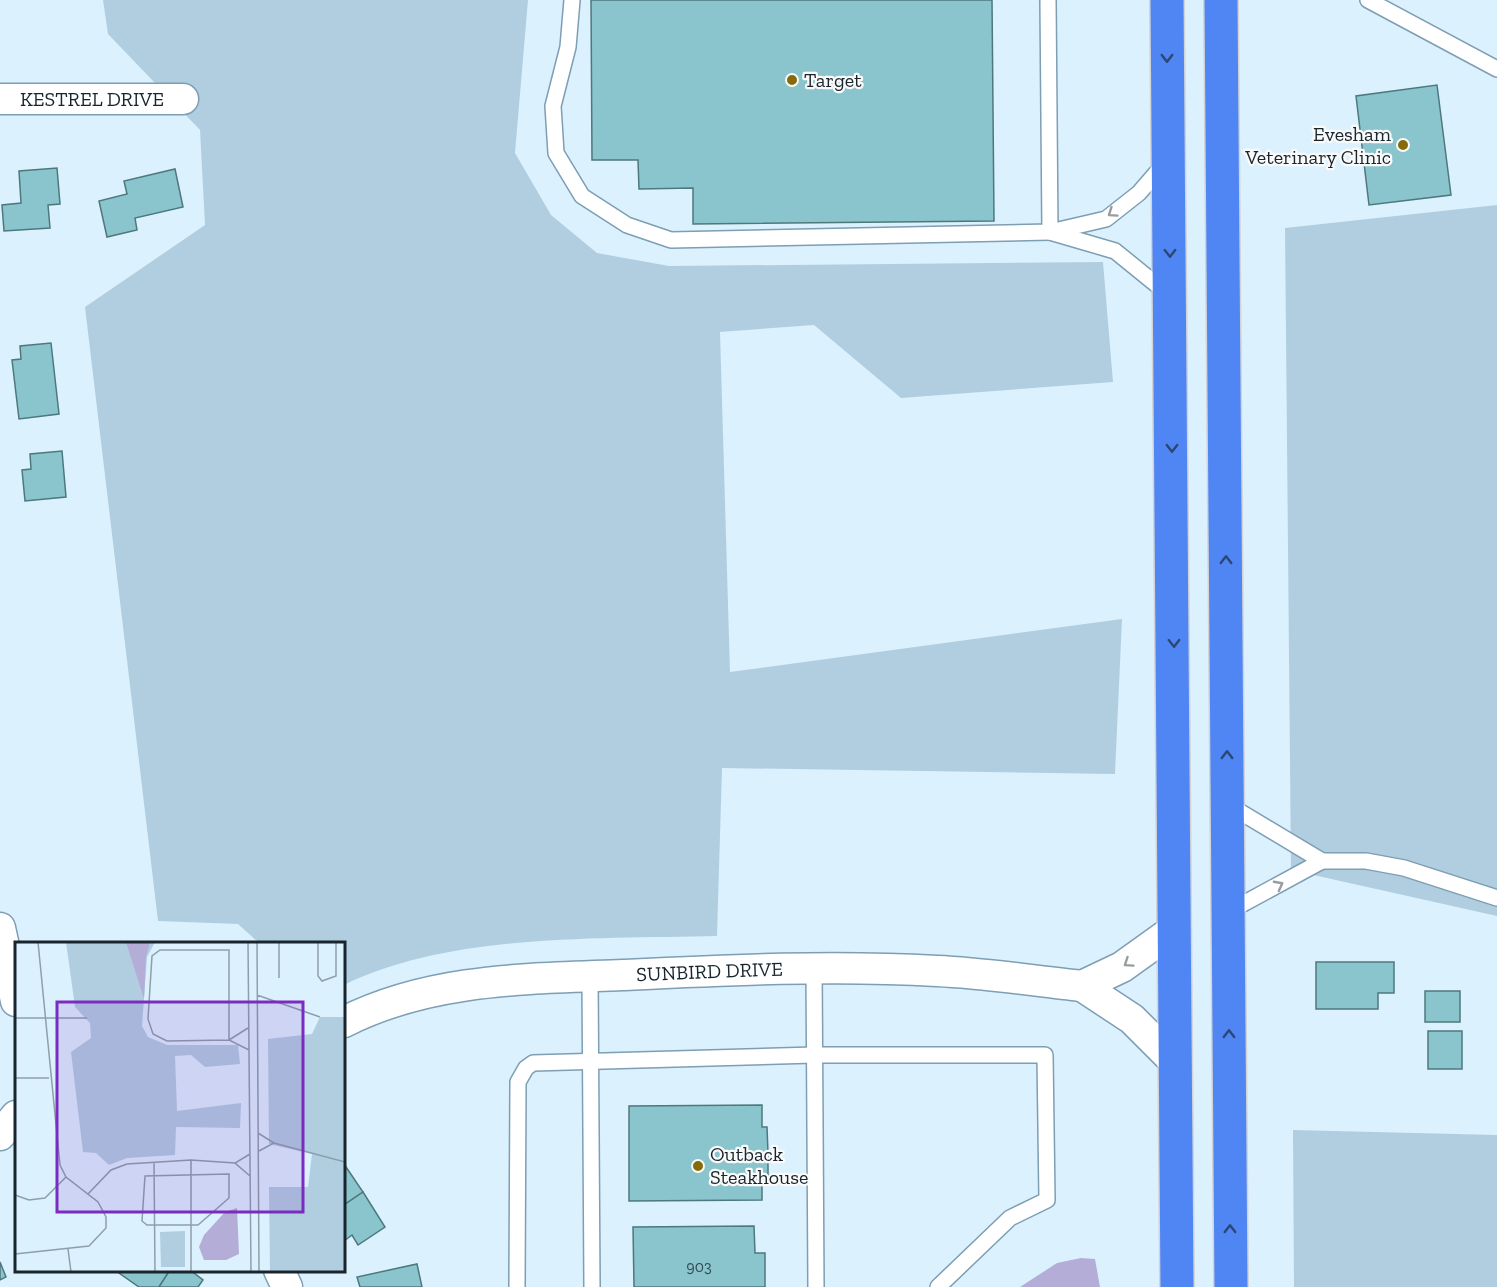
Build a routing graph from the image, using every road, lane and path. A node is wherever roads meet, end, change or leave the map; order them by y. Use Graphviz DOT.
graph roads {
  1 [pos="572,0"];
  2 [pos="1048,0"];
  3 [pos="1167,0"];
  4 [pos="1221,0"];
  5 [pos="1368,0"];
  6 [pos="1497,69"];
  7 [pos="0,99"];
  8 [pos="183,99"];
  9 [pos="1169,159"];
  10 [pos="1050,232"];
  11 [pos="1171,296"];
  12 [pos="1227,804"];
  13 [pos="1322,861"];
  14 [pos="1497,898"];
  15 [pos="1228,912"];
  16 [pos="0,928"];
  17 [pos="1175,929"];
  18 [pos="814,968"];
  19 [pos="590,976"];
  20 [pos="1082,986"];
  21 [pos="15,996"];
  22 [pos="345,1022"];
  23 [pos="814,1055"];
  24 [pos="591,1060"];
  25 [pos="1175,1062"];
  26 [pos="15,1117"];
  27 [pos="0,1135"];
  28 [pos="280,1272"];
  29 [pos="287,1287"];
  30 [pos="516,1287"];
  31 [pos="592,1287"];
  32 [pos="816,1287"];
  33 [pos="938,1287"];
  34 [pos="1177,1287"];
  35 [pos="1231,1287"];
  1 -- 10 [label="lane"];
  2 -- 10 [label="lane"];
  3 -- 9 [label="highway, one-way"];
  12 -- 4 [label="highway, one-way"];
  5 -- 6 [label="lane"];
  7 -- 8 [label="street, KESTREL DRIVE"];
  9 -- 10 [label="lane, one-way"];
  9 -- 11 [label="highway, one-way"];
  10 -- 11 [label="lane"];
  11 -- 17 [label="highway, one-way"];
  12 -- 13 [label="lane"];
  12 -- 15 [label="highway"];
  13 -- 14 [label="lane"];
  15 -- 13 [label="lane, one-way"];
  35 -- 15 [label="highway, one-way"];
  16 -- 21 [label="street"];
  17 -- 20 [label="street, one-way"];
  17 -- 25 [label="highway"];
  18 -- 19 [label="street, SUNBIRD DRIVE"];
  18 -- 20 [label="street, SUNBIRD DRIVE"];
  18 -- 23 [label="lane"];
  19 -- 22 [label="street, SUNBIRD DRIVE"];
  19 -- 24 [label="lane"];
  20 -- 25 [label="street, SUNBIRD DRIVE"];
  23 -- 24 [label="lane"];
  23 -- 32 [label="lane"];
  23 -- 33 [label="lane"];
  24 -- 30 [label="lane"];
  24 -- 31 [label="lane"];
  25 -- 34 [label="highway"];
  26 -- 27 [label="street"];
  28 -- 29 [label="street"];
}
